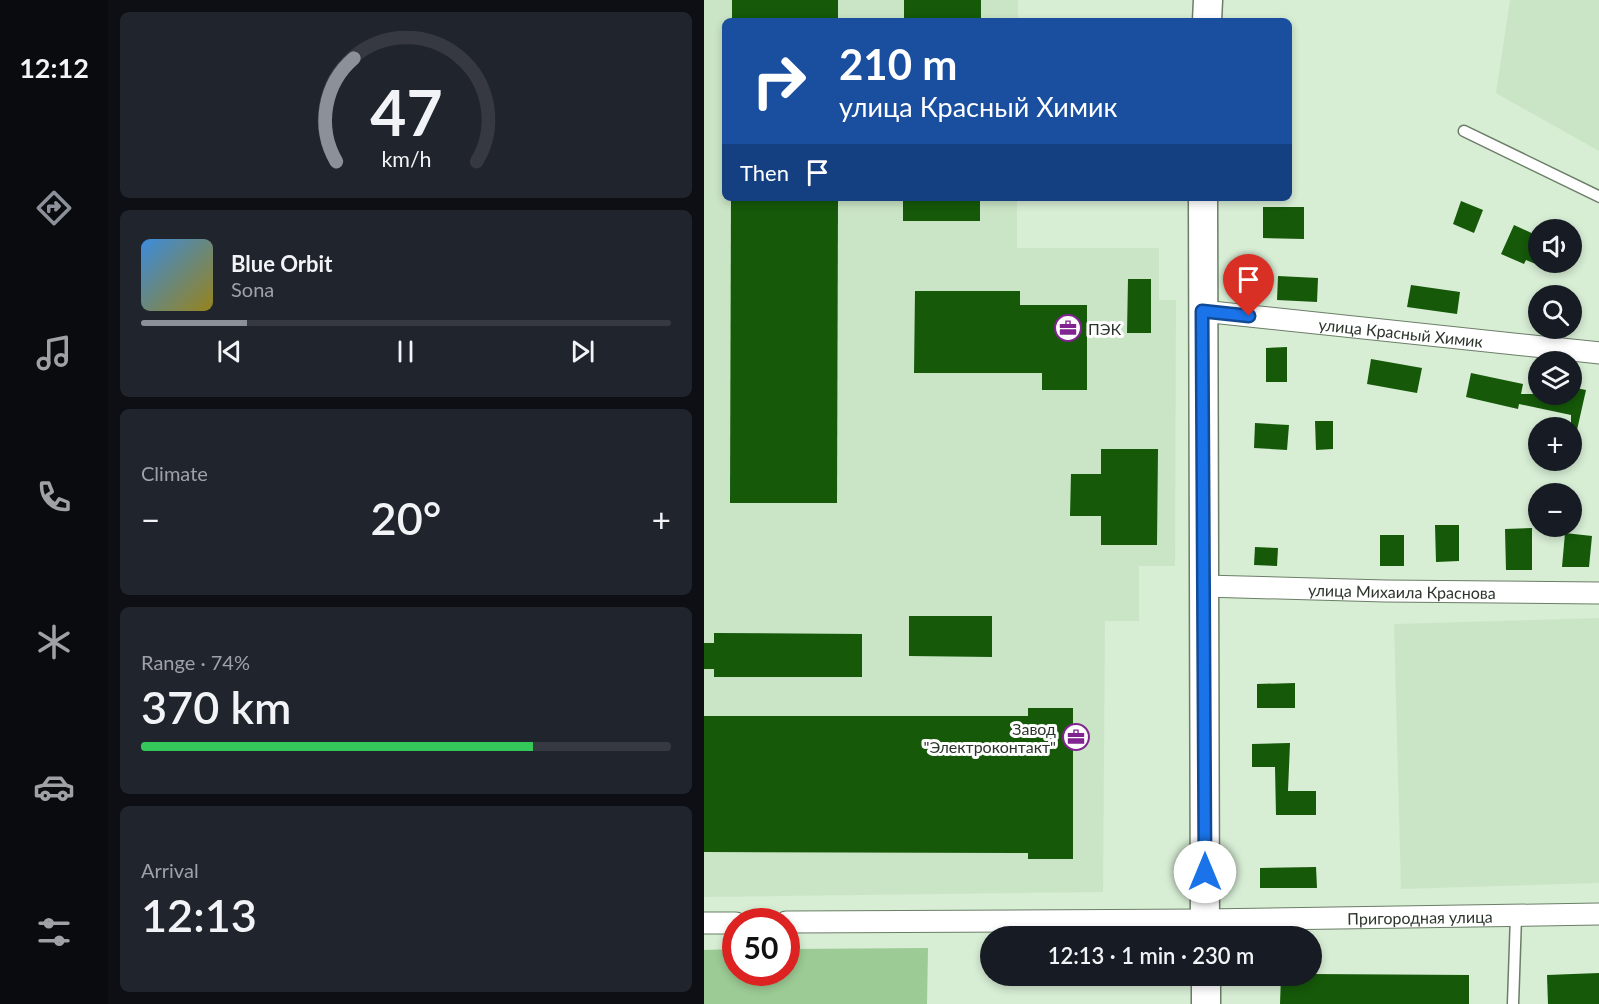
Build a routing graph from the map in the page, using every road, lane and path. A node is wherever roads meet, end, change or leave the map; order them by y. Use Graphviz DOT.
graph roads {
  1 [pos="1208,0"];
  2 [pos="1207,18"];
  3 [pos="1464,131"];
  4 [pos="1600,197"];
  5 [pos="1203,201"];
  6 [pos="1202,311"];
  7 [pos="1600,353"];
  8 [pos="1204,586"];
  9 [pos="1600,592"];
  10 [pos="1600,914"];
  11 [pos="1516,915"];
  12 [pos="800,922"];
  13 [pos="704,923"];
  14 [pos="722,923"];
  15 [pos="1065,926"];
  16 [pos="1205,926"];
  17 [pos="1253,926"];
  18 [pos="1206,986"];
  19 [pos="1206,1004"];
  20 [pos="1513,1004"];
  1 -- 2 [label="main road"];
  3 -- 4 [label="lane"];
  5 -- 6 [label="main road"];
  6 -- 7 [label="street, улица Красный Химик"];
  6 -- 8 [label="main road"];
  8 -- 9 [label="street, улица Михаила Краснова"];
  8 -- 16 [label="main road"];
  10 -- 11 [label="street, Пригородная улица"];
  11 -- 17 [label="street, Пригородная улица"];
  11 -- 20 [label="lane"];
  12 -- 15 [label="street, Пригородная улица"];
  13 -- 14 [label="street"];
  18 -- 19 [label="main road"];
}
